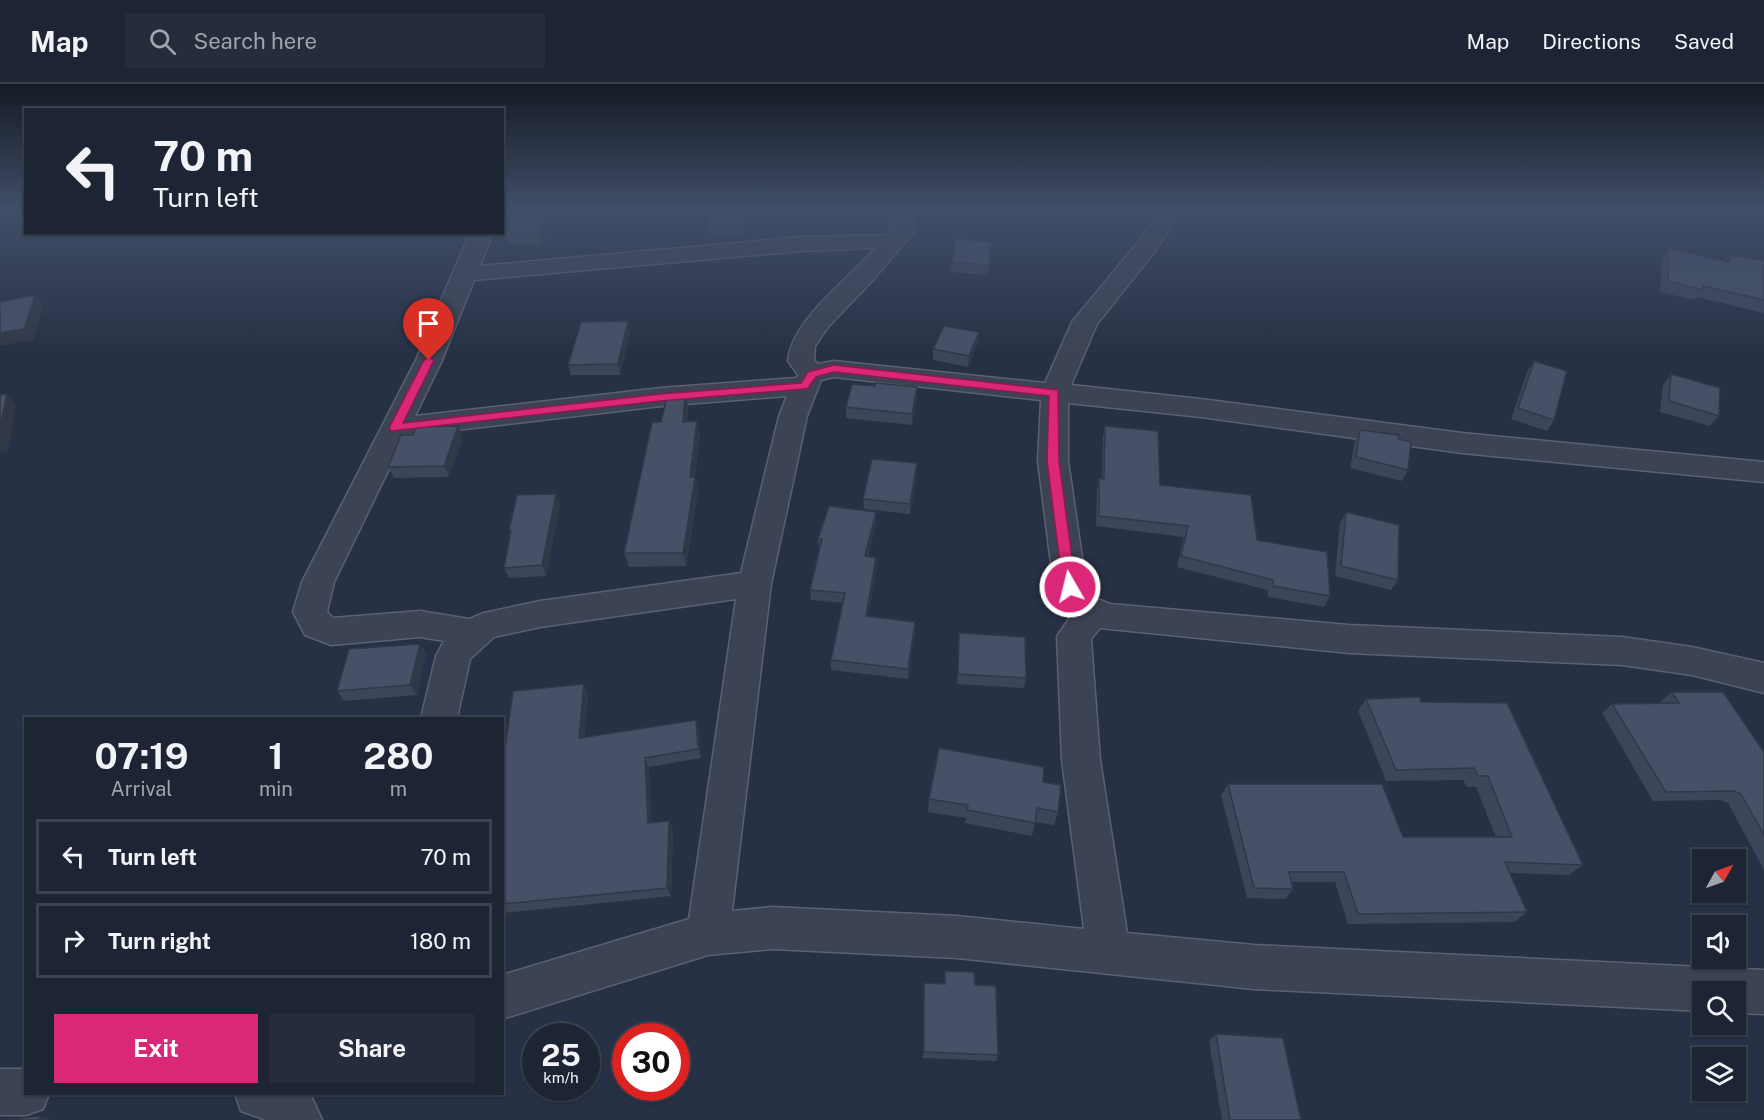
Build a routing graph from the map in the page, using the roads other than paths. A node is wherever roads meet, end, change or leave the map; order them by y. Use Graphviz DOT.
graph roads {
  1 [pos="471,258"];
  2 [pos="649,258"];
  3 [pos="880,258"];
  4 [pos="1137,258"];
  5 [pos="465,274"];
  6 [pos="808,380"];
  7 [pos="1054,393"];
  8 [pos="395,428"];
  9 [pos="1764,472"];
  10 [pos="756,584"];
  11 [pos="1093,613"];
  12 [pos="473,633"];
  13 [pos="1764,678"];
  14 [pos="439,717"];
  15 [pos="708,934"];
  16 [pos="1109,953"];
  17 [pos="1764,992"];
  18 [pos="504,996"];
  19 [pos="0,1092"];
  20 [pos="24,1092"];
  1 -- 5 [label="street"];
  2 -- 5 [label="street"];
  3 -- 6 [label="street"];
  4 -- 7 [label="street"];
  5 -- 8 [label="street"];
  6 -- 7 [label="street"];
  6 -- 8 [label="street"];
  6 -- 10 [label="street"];
  7 -- 9 [label="street"];
  7 -- 11 [label="street"];
  8 -- 12 [label="street"];
  10 -- 12 [label="street"];
  10 -- 15 [label="street"];
  11 -- 13 [label="street"];
  11 -- 16 [label="street"];
  12 -- 14 [label="street"];
  15 -- 16 [label="street"];
  15 -- 18 [label="street"];
  16 -- 17 [label="street"];
  19 -- 20 [label="street"];
}
